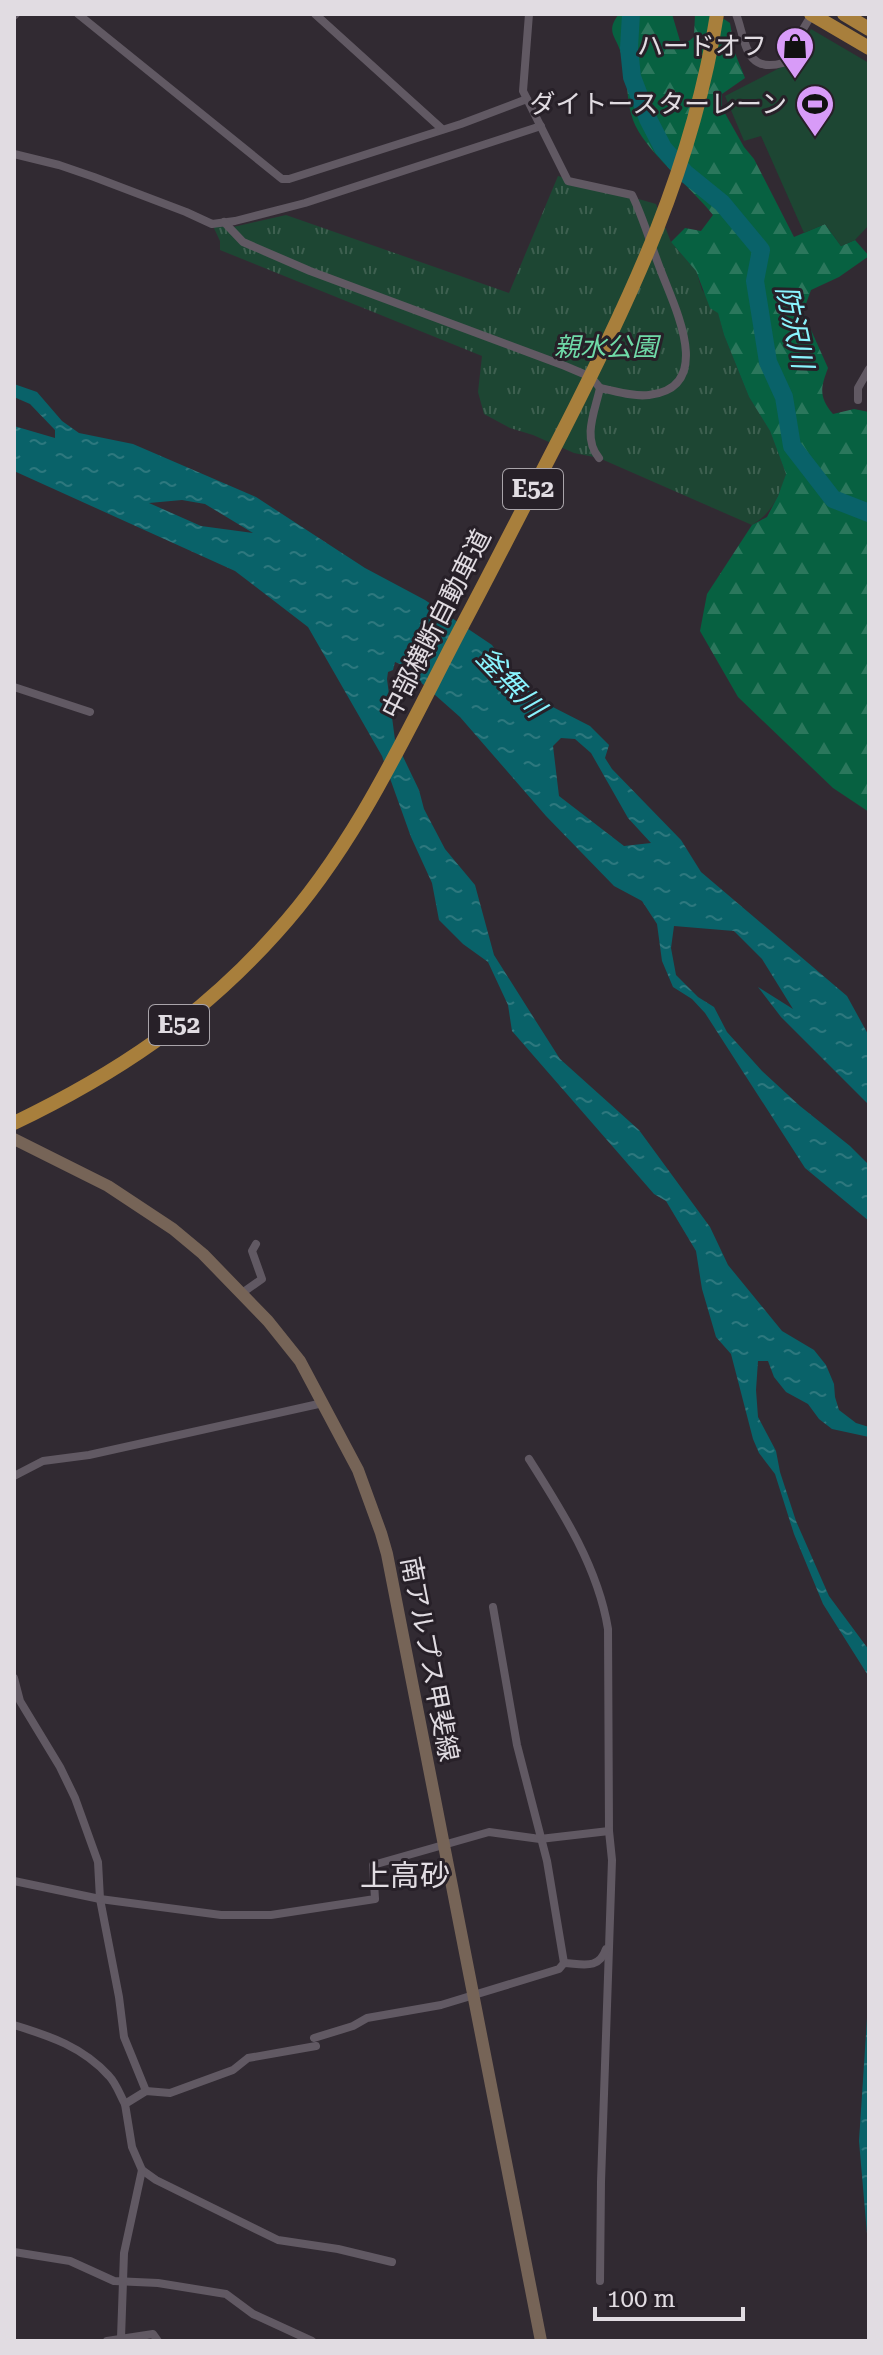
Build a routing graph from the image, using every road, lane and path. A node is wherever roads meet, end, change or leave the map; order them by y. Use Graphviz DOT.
graph roads {
  1 [pos="78,14"];
  2 [pos="315,14"];
  3 [pos="529,14"];
  4 [pos="717,14"];
  5 [pos="736,14"];
  6 [pos="812,14"];
  7 [pos="844,14"];
  8 [pos="869,29"];
  9 [pos="869,48"];
  10 [pos="527,99"];
  11 [pos="541,126"];
  12 [pos="442,129"];
  13 [pos="14,154"];
  14 [pos="224,222"];
  15 [pos="869,369"];
  16 [pos="600,388"];
  17 [pos="858,400"];
  18 [pos="599,458"];
  19 [pos="14,687"];
  20 [pos="90,712"];
  21 [pos="14,1123"];
  22 [pos="14,1139"];
  23 [pos="256,1244"];
  24 [pos="242,1293"];
  25 [pos="323,1403"];
  26 [pos="529,1459"];
  27 [pos="14,1476"];
  28 [pos="493,1607"];
  29 [pos="14,1678"];
  30 [pos="609,1831"];
  31 [pos="540,1839"];
  32 [pos="444,1846"];
  33 [pos="14,1881"];
  34 [pos="100,1899"];
  35 [pos="611,1909"];
  36 [pos="564,1963"];
  37 [pos="473,1996"];
  38 [pos="14,2025"];
  39 [pos="146,2091"];
  40 [pos="125,2104"];
  41 [pos="142,2170"];
  42 [pos="14,2252"];
  43 [pos="392,2262"];
  44 [pos="124,2281"];
  45 [pos="600,2281"];
  46 [pos="121,2338"];
  47 [pos="107,2341"];
  48 [pos="158,2341"];
  49 [pos="312,2341"];
  50 [pos="541,2341"];
  1 -- 12 [label="street"];
  2 -- 12 [label="street"];
  3 -- 10 [label="street"];
  4 -- 21 [label="highway, 中部横断自動車道 / E52"];
  5 -- 6 [label="street"];
  6 -- 9 [label="highway"];
  7 -- 8 [label="highway"];
  10 -- 11 [label="street"];
  10 -- 12 [label="street"];
  11 -- 14 [label="street"];
  11 -- 16 [label="street"];
  13 -- 14 [label="street"];
  14 -- 16 [label="street"];
  15 -- 17 [label="street"];
  16 -- 18 [label="street"];
  19 -- 20 [label="street"];
  22 -- 24 [label="main road, 南アルプス甲斐線"];
  23 -- 24 [label="street"];
  24 -- 25 [label="main road, 南アルプス甲斐線"];
  25 -- 27 [label="street"];
  25 -- 32 [label="main road, 南アルプス甲斐線"];
  26 -- 30 [label="street"];
  28 -- 31 [label="street"];
  29 -- 34 [label="street"];
  30 -- 31 [label="street"];
  30 -- 35 [label="street"];
  31 -- 32 [label="street"];
  31 -- 36 [label="street"];
  32 -- 34 [label="street"];
  32 -- 37 [label="main road, 南アルプス甲斐線"];
  33 -- 34 [label="street"];
  34 -- 39 [label="street"];
  35 -- 36 [label="street"];
  35 -- 45 [label="street"];
  36 -- 37 [label="street"];
  37 -- 39 [label="street"];
  37 -- 50 [label="main road, 南アルプス甲斐線"];
  38 -- 40 [label="street"];
  39 -- 40 [label="street"];
  40 -- 41 [label="street"];
  41 -- 43 [label="street"];
  41 -- 44 [label="street"];
  42 -- 44 [label="street"];
  44 -- 46 [label="street"];
  44 -- 49 [label="street"];
  46 -- 47 [label="street"];
  46 -- 48 [label="street"];
}
